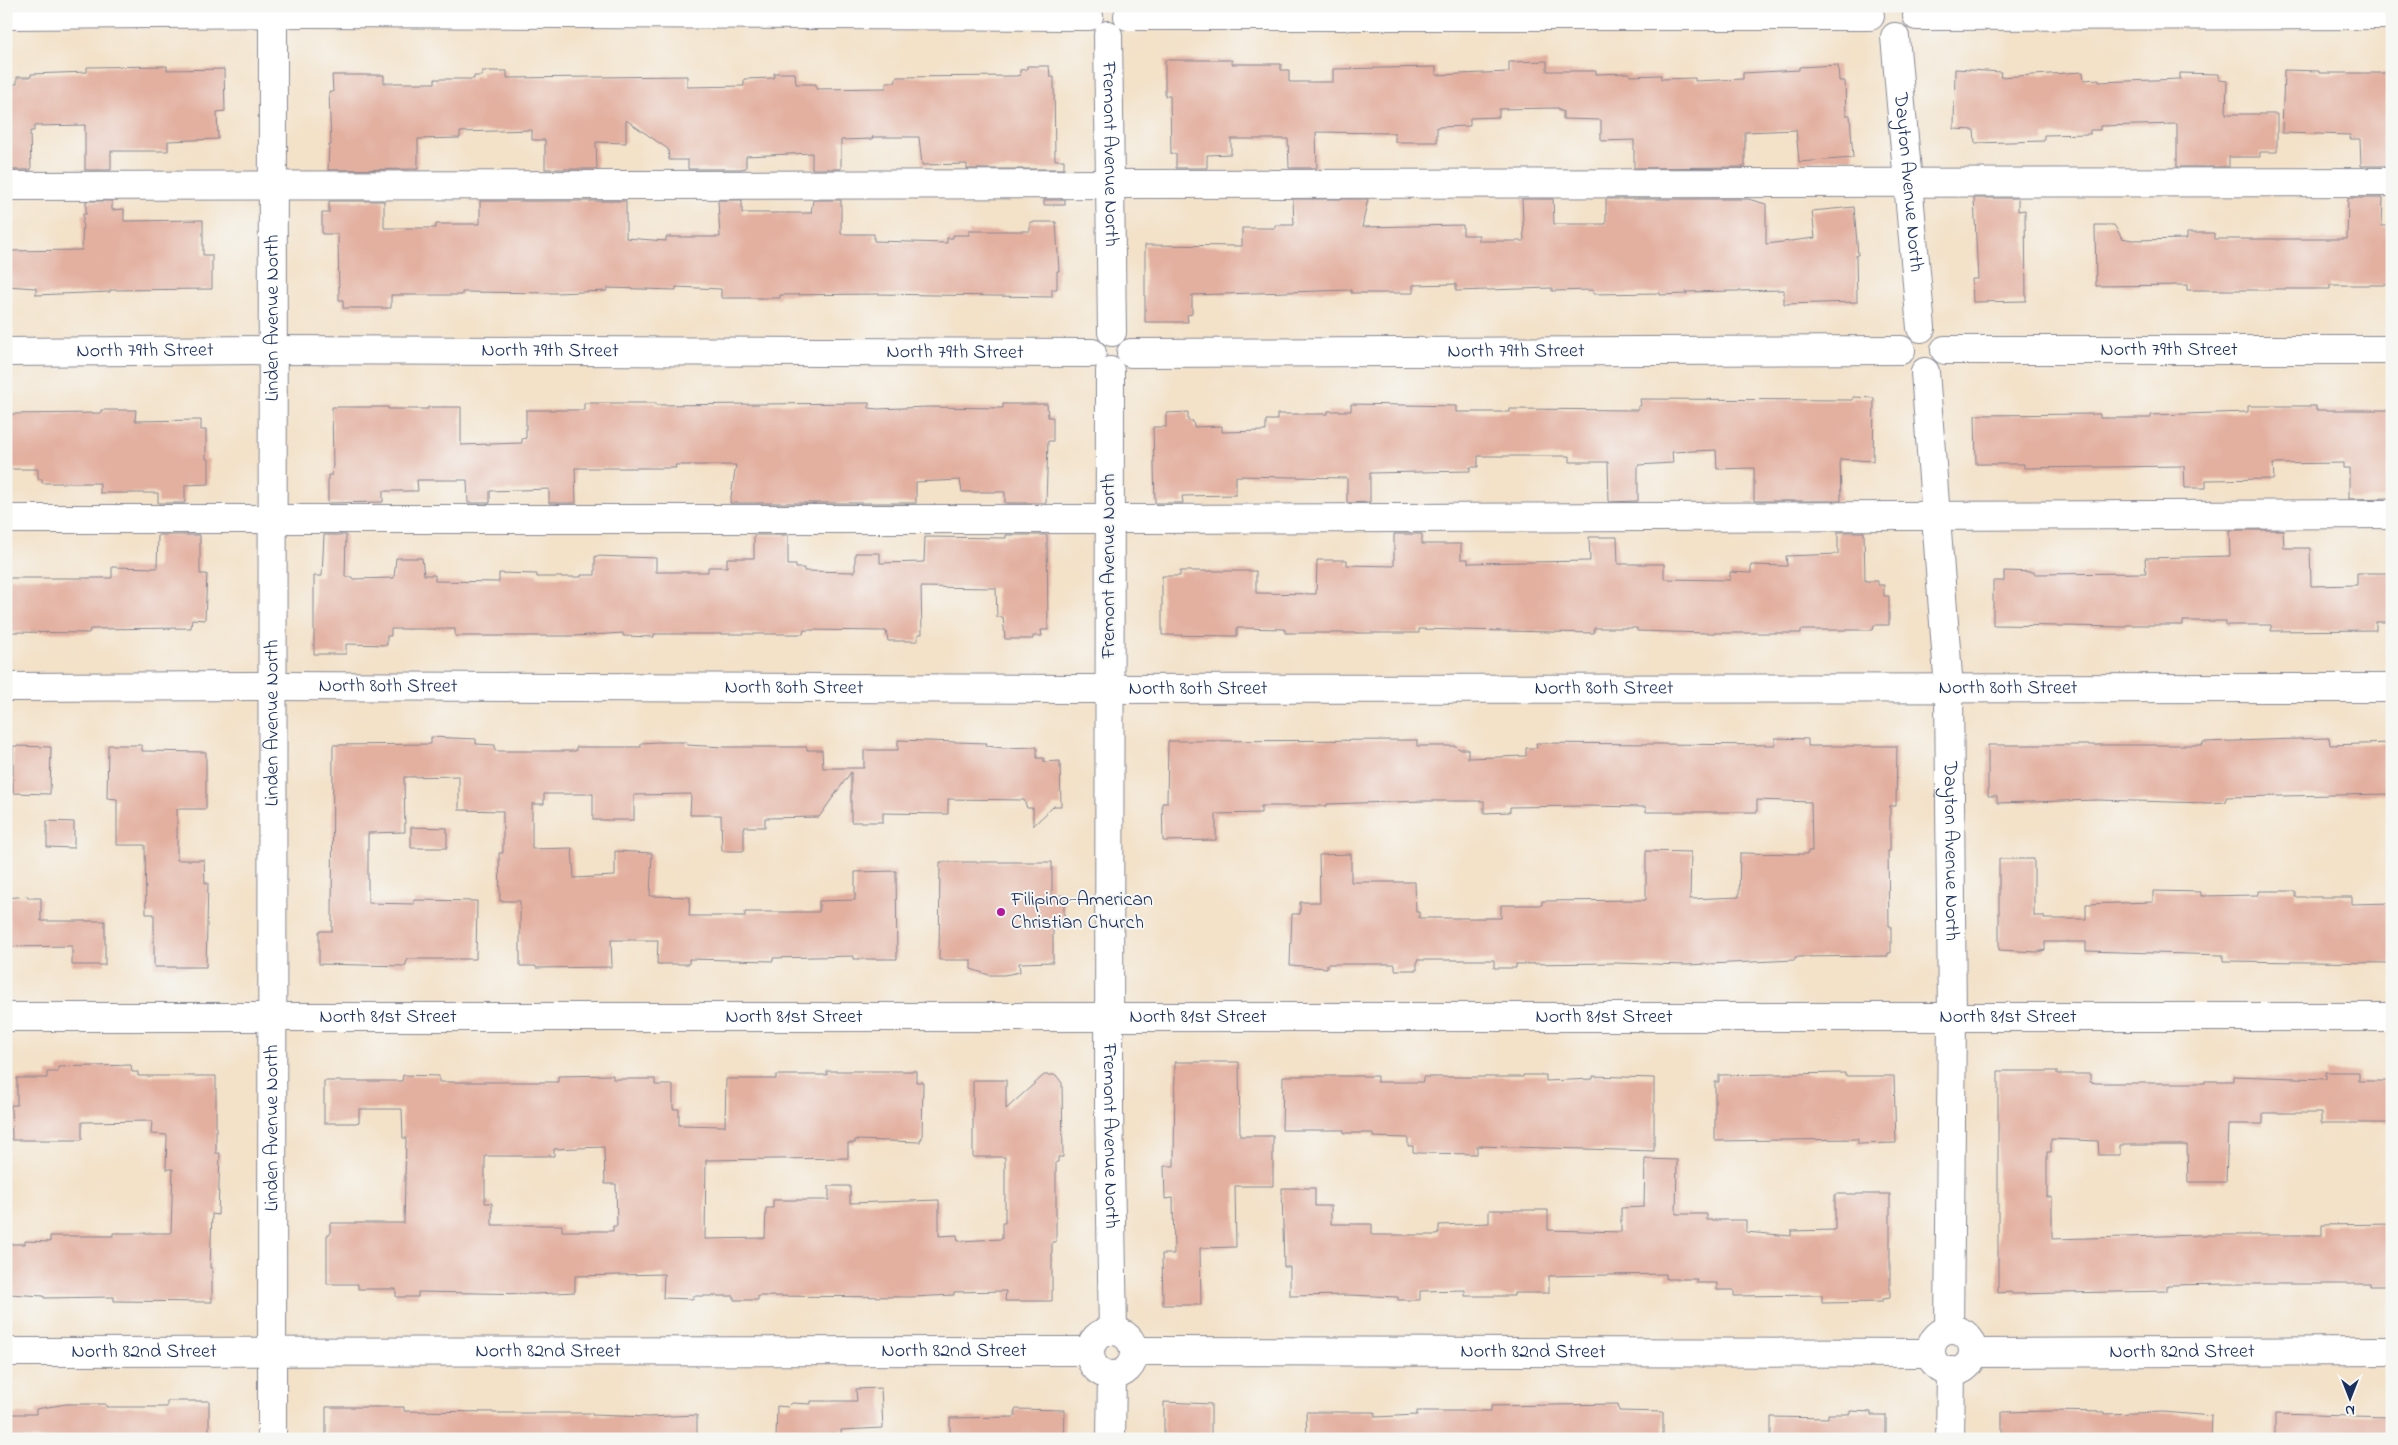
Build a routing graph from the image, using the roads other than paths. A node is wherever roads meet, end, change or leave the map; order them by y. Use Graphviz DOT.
graph roads {
  1 [pos="273,10"];
  2 [pos="1126,11"];
  3 [pos="1871,11"];
  4 [pos="1916,11"];
  5 [pos="6,15"];
  6 [pos="2392,15"];
  7 [pos="1096,19"];
  8 [pos="1895,36"];
  9 [pos="1908,182"];
  10 [pos="2392,182"];
  11 [pos="1109,185"];
  12 [pos="6,186"];
  13 [pos="273,186"];
  14 [pos="1921,328"];
  15 [pos="1112,332"];
  16 [pos="274,350"];
  17 [pos="1901,350"];
  18 [pos="1944,350"];
  19 [pos="2392,350"];
  20 [pos="6,352"];
  21 [pos="1131,353"];
  22 [pos="1101,362"];
  23 [pos="1925,372"];
  24 [pos="2392,514"];
  25 [pos="1936,516"];
  26 [pos="273,518"];
  27 [pos="6,519"];
  28 [pos="1110,519"];
  29 [pos="272,686"];
  30 [pos="6,687"];
  31 [pos="2392,688"];
  32 [pos="1109,689"];
  33 [pos="1949,689"];
  34 [pos="6,1017"];
  35 [pos="271,1017"];
  36 [pos="2392,1017"];
  37 [pos="1110,1018"];
  38 [pos="1952,1018"];
  39 [pos="1949,1330"];
  40 [pos="1112,1331"];
  41 [pos="1090,1351"];
  42 [pos="1134,1351"];
  43 [pos="2392,1351"];
  44 [pos="6,1352"];
  45 [pos="272,1352"];
  46 [pos="1930,1352"];
  47 [pos="1972,1352"];
  48 [pos="1951,1371"];
  49 [pos="1112,1375"];
  50 [pos="272,1439"];
  51 [pos="1111,1439"];
  52 [pos="1950,1439"];
  1 -- 5 [label="street"];
  1 -- 7 [label="street"];
  1 -- 13 [label="street, Linden Avenue North"];
  2 -- 3 [label="street"];
  2 -- 7 [label="street"];
  3 -- 8 [label="street"];
  4 -- 6 [label="street"];
  4 -- 8 [label="street"];
  7 -- 11 [label="street, Fremont Avenue North"];
  8 -- 9 [label="street, Dayton Avenue North"];
  9 -- 10 [label="street"];
  9 -- 11 [label="street"];
  9 -- 14 [label="street, Dayton Avenue North"];
  11 -- 13 [label="street"];
  11 -- 15 [label="street, Fremont Avenue North"];
  12 -- 13 [label="street"];
  13 -- 16 [label="street, Linden Avenue North"];
  14 -- 17 [label="street"];
  14 -- 18 [label="street"];
  15 -- 21 [label="street"];
  15 -- 22 [label="street"];
  16 -- 20 [label="street, North 79th Street"];
  16 -- 22 [label="street, North 79th Street"];
  16 -- 26 [label="street, Linden Avenue North"];
  17 -- 21 [label="street, North 79th Street"];
  17 -- 23 [label="street"];
  18 -- 19 [label="street, North 79th Street"];
  18 -- 23 [label="street"];
  21 -- 22 [label="street"];
  22 -- 28 [label="street, Fremont Avenue North"];
  23 -- 25 [label="street, Dayton Avenue North"];
  24 -- 25 [label="street"];
  25 -- 28 [label="street"];
  25 -- 33 [label="street, Dayton Avenue North"];
  26 -- 27 [label="street"];
  26 -- 28 [label="street"];
  26 -- 29 [label="street, Linden Avenue North"];
  28 -- 32 [label="street, Fremont Avenue North"];
  29 -- 30 [label="street, North 80th Street"];
  29 -- 32 [label="street, North 80th Street"];
  29 -- 35 [label="street, Linden Avenue North"];
  31 -- 33 [label="street, North 80th Street"];
  32 -- 33 [label="street, North 80th Street"];
  32 -- 37 [label="street, Fremont Avenue North"];
  33 -- 38 [label="street, Dayton Avenue North"];
  34 -- 35 [label="street, North 81st Street"];
  35 -- 37 [label="street, North 81st Street"];
  35 -- 45 [label="street, Linden Avenue North"];
  36 -- 38 [label="street, North 81st Street"];
  37 -- 38 [label="street, North 81st Street"];
  37 -- 40 [label="street, Fremont Avenue North"];
  38 -- 39 [label="street, Dayton Avenue North"];
  39 -- 46 [label="street"];
  39 -- 47 [label="street"];
  40 -- 41 [label="street"];
  40 -- 42 [label="street"];
  41 -- 45 [label="street, North 82nd Street"];
  41 -- 49 [label="street"];
  42 -- 46 [label="street, North 82nd Street"];
  42 -- 49 [label="street"];
  43 -- 47 [label="street, North 82nd Street"];
  44 -- 45 [label="street, North 82nd Street"];
  45 -- 50 [label="street, Linden Avenue North"];
  46 -- 48 [label="street"];
  47 -- 48 [label="street"];
  48 -- 52 [label="street"];
  49 -- 51 [label="street"];
}
